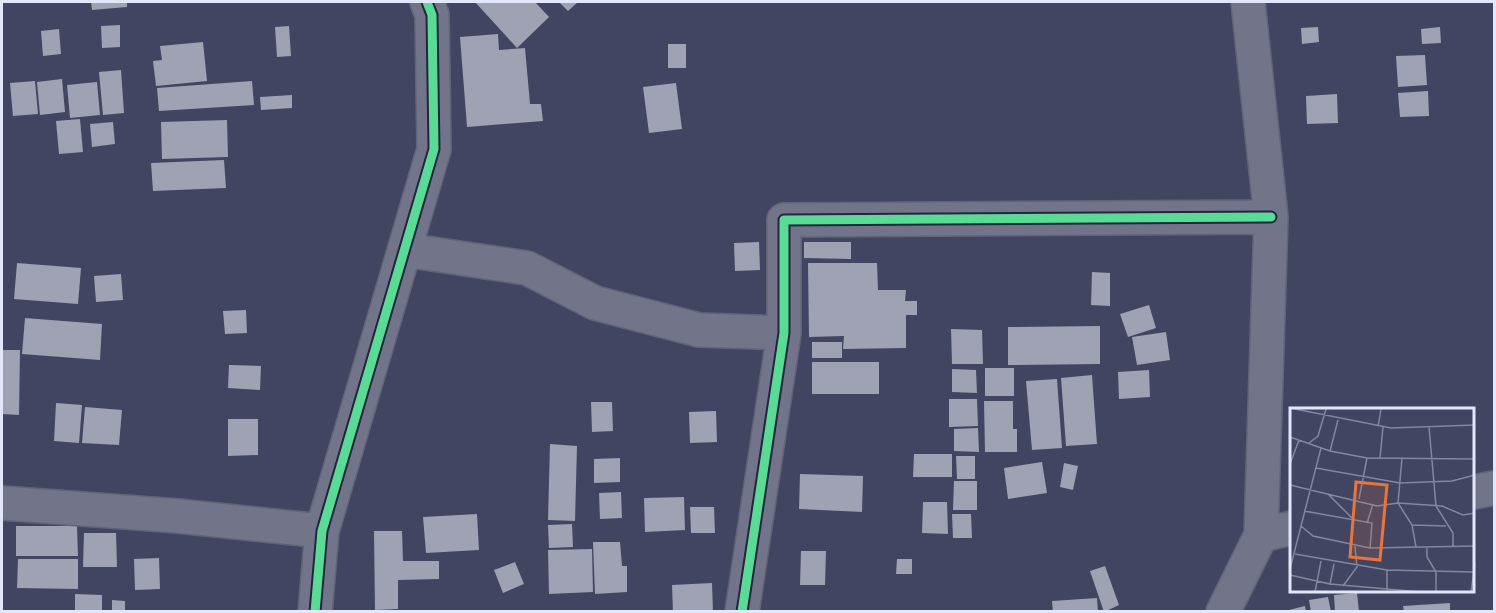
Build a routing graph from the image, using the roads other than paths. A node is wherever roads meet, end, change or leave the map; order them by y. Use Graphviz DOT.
graph roads {
  1 [pos="427,2"];
  2 [pos="1248,2"];
  3 [pos="1271,217"];
  4 [pos="405,250"];
  5 [pos="784,333"];
  6 [pos="1494,488"];
  7 [pos="1475,492"];
  8 [pos="2,503"];
  9 [pos="322,531"];
  10 [pos="1276,531"];
  11 [pos="315,612"];
  12 [pos="741,612"];
  13 [pos="1223,612"];
  1 -- 4 [label="street"];
  2 -- 3 [label="street"];
  3 -- 5 [label="street"];
  3 -- 10 [label="street"];
  4 -- 5 [label="street"];
  4 -- 9 [label="street"];
  5 -- 12 [label="street"];
  6 -- 7 [label="street"];
  8 -- 9 [label="street"];
  9 -- 11 [label="street"];
  10 -- 13 [label="street"];
}
